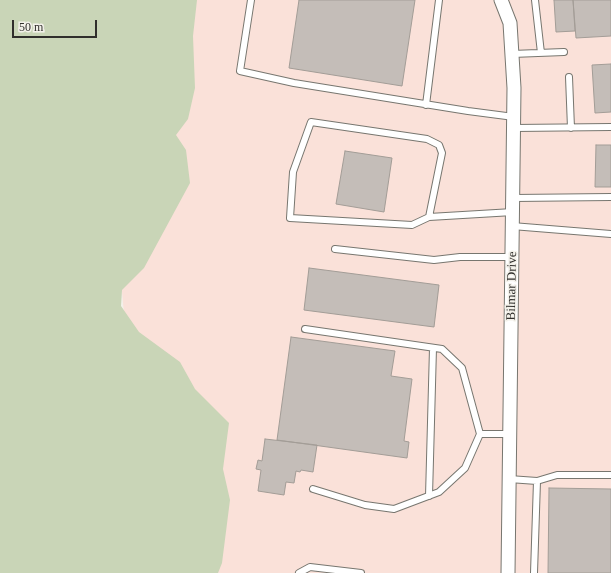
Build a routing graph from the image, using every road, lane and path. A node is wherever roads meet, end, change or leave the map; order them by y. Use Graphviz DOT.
graph roads {
  1 [pos="251,0"];
  2 [pos="439,0"];
  3 [pos="501,0"];
  4 [pos="535,0"];
  5 [pos="564,52"];
  6 [pos="541,53"];
  7 [pos="512,54"];
  8 [pos="569,77"];
  9 [pos="426,104"];
  10 [pos="514,122"];
  11 [pos="611,127"];
  12 [pos="571,128"];
  13 [pos="611,197"];
  14 [pos="513,198"];
  15 [pos="513,212"];
  16 [pos="429,217"];
  17 [pos="512,226"];
  18 [pos="611,234"];
  19 [pos="335,249"];
  20 [pos="512,257"];
  21 [pos="305,329"];
  22 [pos="433,348"];
  23 [pos="480,434"];
  24 [pos="510,434"];
  25 [pos="611,475"];
  26 [pos="509,479"];
  27 [pos="537,480"];
  28 [pos="313,489"];
  29 [pos="429,496"];
  30 [pos="299,573"];
  31 [pos="361,573"];
  32 [pos="508,573"];
  33 [pos="534,573"];
  1 -- 9 [label="lane"];
  2 -- 9 [label="lane"];
  3 -- 7 [label="street, Bilmar Drive"];
  4 -- 6 [label="lane"];
  5 -- 6 [label="lane"];
  6 -- 7 [label="lane"];
  7 -- 10 [label="street, Bilmar Drive"];
  8 -- 12 [label="lane"];
  9 -- 10 [label="lane"];
  10 -- 12 [label="lane"];
  10 -- 14 [label="street, Bilmar Drive"];
  11 -- 12 [label="lane"];
  13 -- 14 [label="lane"];
  14 -- 15 [label="street, Bilmar Drive"];
  15 -- 16 [label="lane"];
  15 -- 17 [label="street, Bilmar Drive"];
  16 -- 16 [label="lane"];
  17 -- 18 [label="lane"];
  17 -- 20 [label="street, Bilmar Drive"];
  19 -- 20 [label="lane"];
  20 -- 24 [label="street, Bilmar Drive"];
  21 -- 22 [label="lane"];
  22 -- 23 [label="lane"];
  22 -- 29 [label="lane"];
  23 -- 24 [label="lane"];
  23 -- 29 [label="lane"];
  24 -- 26 [label="street, Bilmar Drive"];
  25 -- 27 [label="lane"];
  26 -- 27 [label="lane"];
  26 -- 32 [label="street, Bilmar Drive"];
  27 -- 33 [label="lane"];
  28 -- 29 [label="lane"];
  30 -- 31 [label="lane"];
}
